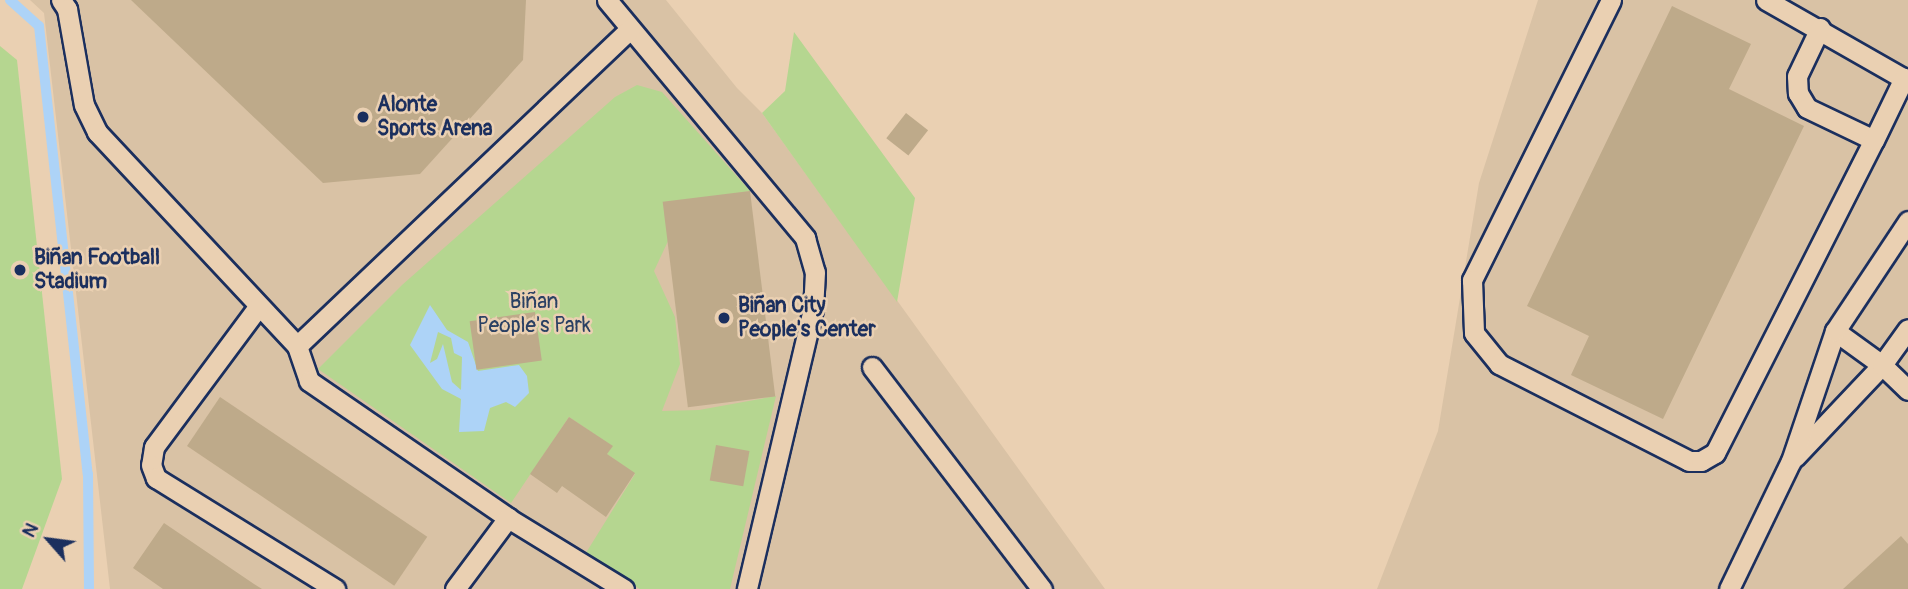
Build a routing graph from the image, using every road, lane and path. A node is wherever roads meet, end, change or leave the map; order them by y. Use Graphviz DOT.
graph roads {
  1 [pos="61,0"];
  2 [pos="607,0"];
  3 [pos="1611,0"];
  4 [pos="1766,0"];
  5 [pos="1819,28"];
  6 [pos="630,29"];
  7 [pos="1906,80"];
  8 [pos="1874,140"];
  9 [pos="1908,220"];
  10 [pos="258,307"];
  11 [pos="1908,330"];
  12 [pos="1835,331"];
  13 [pos="297,346"];
  14 [pos="1882,365"];
  15 [pos="872,368"];
  16 [pos="1908,390"];
  17 [pos="1791,461"];
  18 [pos="508,518"];
  19 [pos="335,589"];
  20 [pos="454,589"];
  21 [pos="624,589"];
  22 [pos="747,589"];
  23 [pos="1042,589"];
  24 [pos="1729,589"];
  1 -- 10 [label="lane"];
  2 -- 6 [label="lane"];
  3 -- 8 [label="lane"];
  4 -- 5 [label="lane"];
  5 -- 7 [label="lane"];
  5 -- 8 [label="lane"];
  6 -- 13 [label="lane"];
  6 -- 22 [label="lane"];
  7 -- 8 [label="lane"];
  9 -- 12 [label="lane"];
  10 -- 13 [label="lane"];
  10 -- 19 [label="lane"];
  11 -- 14 [label="lane"];
  12 -- 14 [label="lane"];
  12 -- 17 [label="lane"];
  13 -- 18 [label="lane"];
  14 -- 16 [label="lane"];
  14 -- 17 [label="lane"];
  15 -- 23 [label="lane"];
  17 -- 24 [label="lane"];
  18 -- 20 [label="lane"];
  18 -- 21 [label="lane"];
}
